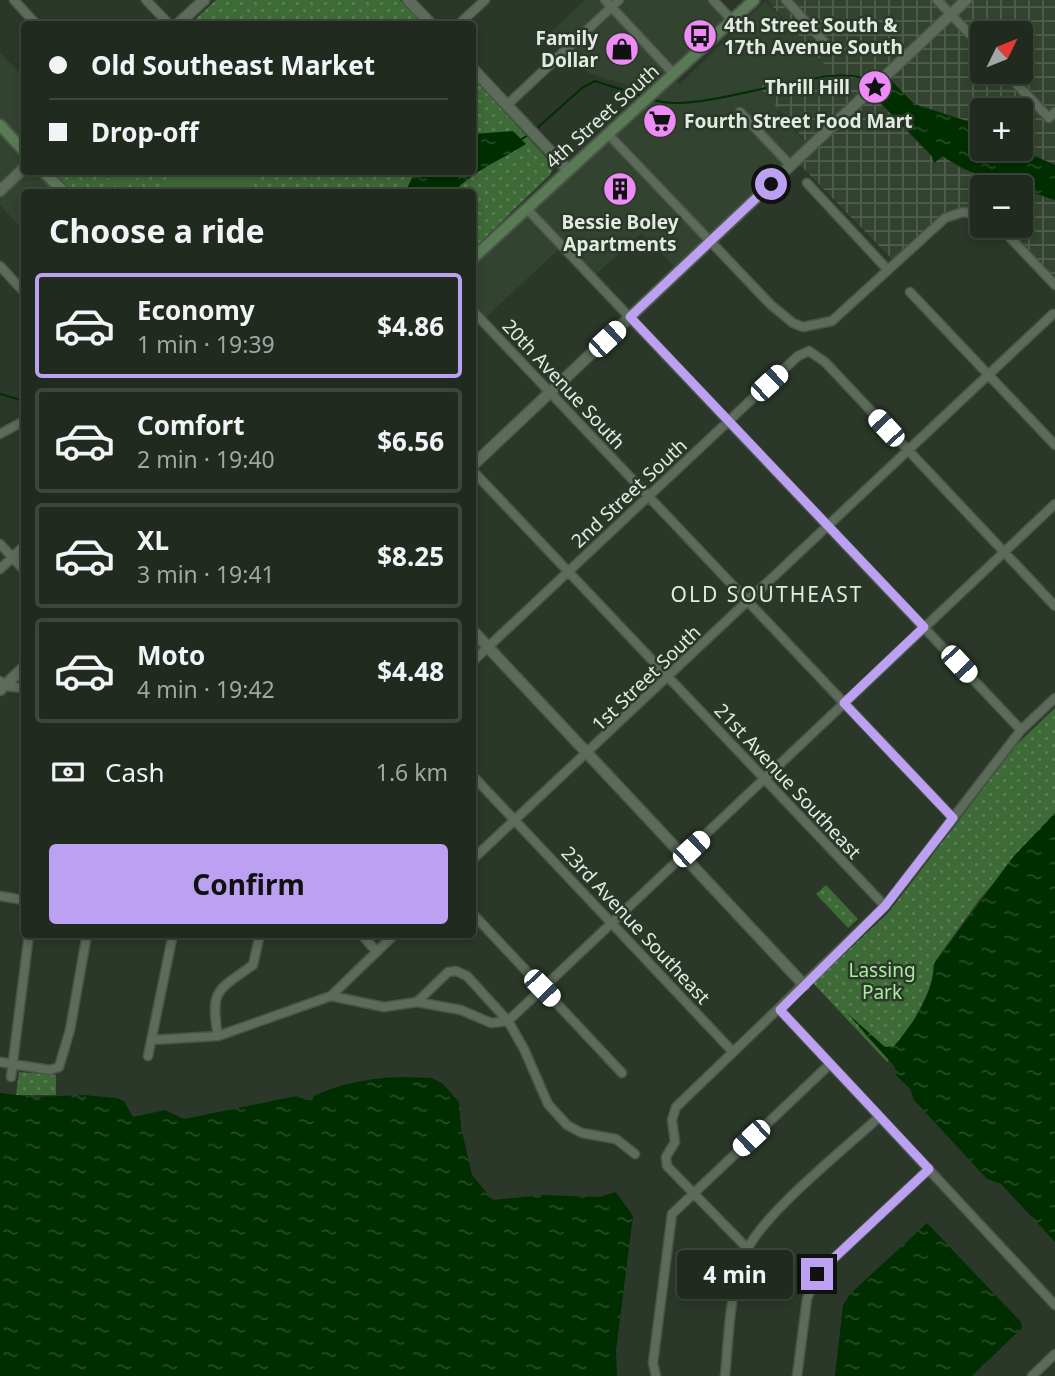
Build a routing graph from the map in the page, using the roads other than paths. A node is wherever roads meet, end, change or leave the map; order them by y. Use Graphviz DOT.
graph roads {
  1 [pos="14,0"];
  2 [pos="146,0"];
  3 [pos="204,0"];
  4 [pos="408,0"];
  5 [pos="485,0"];
  6 [pos="605,0"];
  7 [pos="620,0"];
  8 [pos="713,0"];
  9 [pos="754,0"];
  10 [pos="786,0"];
  11 [pos="937,0"];
  12 [pos="967,0"];
  13 [pos="612,7"];
  14 [pos="951,15"];
  15 [pos="732,20"];
  16 [pos="33,21"];
  17 [pos="166,21"];
  18 [pos="181,21"];
  19 [pos="428,21"];
  20 [pos="462,21"];
  21 [pos="970,35"];
  22 [pos="827,46"];
  23 [pos="476,72"];
  24 [pos="674,74"];
  25 [pos="1018,84"];
  26 [pos="507,104"];
  27 [pos="740,112"];
  28 [pos="1052,115"];
  29 [pos="0,125"];
  30 [pos="609,135"];
  31 [pos="21,148"];
  32 [pos="791,166"];
  33 [pos="568,170"];
  34 [pos="21,171"];
  35 [pos="47,175"];
  36 [pos="807,183"];
  37 [pos="61,189"];
  38 [pos="0,191"];
  39 [pos="527,209"];
  40 [pos="970,212"];
  41 [pos="1010,238"];
  42 [pos="711,241"];
  43 [pos="476,255"];
  44 [pos="0,266"];
  45 [pos="888,270"];
  46 [pos="1055,285"];
  47 [pos="21,289"];
  48 [pos="910,292"];
  49 [pos="476,314"];
  50 [pos="1053,314"];
  51 [pos="630,317"];
  52 [pos="988,376"];
  53 [pos="551,393"];
  54 [pos="729,421"];
  55 [pos="21,426"];
  56 [pos="0,435"];
  57 [pos="1055,445"];
  58 [pos="908,451"];
  59 [pos="476,464"];
  60 [pos="476,472"];
  61 [pos="649,497"];
  62 [pos="1055,504"];
  63 [pos="829,527"];
  64 [pos="0,544"];
  65 [pos="21,549"];
  66 [pos="1004,552"];
  67 [pos="12,557"];
  68 [pos="21,567"];
  69 [pos="0,569"];
  70 [pos="569,571"];
  71 [pos="748,603"];
  72 [pos="1055,606"];
  73 [pos="924,627"];
  74 [pos="476,634"];
  75 [pos="488,647"];
  76 [pos="476,658"];
  77 [pos="21,669"];
  78 [pos="669,678"];
  79 [pos="1,686"];
  80 [pos="21,688"];
  81 [pos="1055,698"];
  82 [pos="844,703"];
  83 [pos="1021,730"];
  84 [pos="588,754"];
  85 [pos="476,779"];
  86 [pos="764,779"];
  87 [pos="953,818"];
  88 [pos="515,820"];
  89 [pos="683,855"];
  90 [pos="476,856"];
  91 [pos="0,896"];
  92 [pos="21,900"];
  93 [pos="885,906"];
  94 [pos="476,917"];
  95 [pos="612,923"];
  96 [pos="28,938"];
  97 [pos="86,938"];
  98 [pos="172,938"];
  99 [pos="259,938"];
  100 [pos="365,938"];
  101 [pos="391,938"];
  102 [pos="377,952"];
  103 [pos="804,985"];
  104 [pos="542,988"];
  105 [pos="331,996"];
  106 [pos="417,1002"];
  107 [pos="780,1010"];
  108 [pos="508,1021"];
  109 [pos="218,1035"];
  110 [pos="151,1040"];
  111 [pos="733,1052"];
  112 [pos="148,1056"];
  113 [pos="0,1062"];
  114 [pos="830,1064"];
  115 [pos="12,1066"];
  116 [pos="622,1073"];
  117 [pos="11,1077"];
  118 [pos="879,1117"];
  119 [pos="635,1154"];
  120 [pos="929,1169"];
  121 [pos="693,1193"];
  122 [pos="748,1249"];
  123 [pos="1055,1305"];
  124 [pos="1055,1354"];
  125 [pos="656,1376"];
  126 [pos="724,1376"];
  127 [pos="797,1376"];
  128 [pos="1032,1376"];
  1 -- 16 [label="street"];
  2 -- 17 [label="street"];
  3 -- 18 [label="street"];
  4 -- 19 [label="street"];
  5 -- 20 [label="street"];
  6 -- 13 [label="street"];
  7 -- 13 [label="street"];
  8 -- 15 [label="street"];
  9 -- 15 [label="main road, 4th Street South"];
  10 -- 22 [label="street"];
  11 -- 14 [label="street"];
  12 -- 14 [label="street"];
  13 -- 24 [label="street"];
  13 -- 26 [label="street"];
  14 -- 21 [label="street"];
  14 -- 32 [label="street"];
  15 -- 24 [label="main road, 4th Street South"];
  23 -- 26 [label="street"];
  24 -- 30 [label="main road, 4th Street South"];
  25 -- 28 [label="street"];
  26 -- 33 [label="street"];
  27 -- 32 [label="street"];
  29 -- 31 [label="main road"];
  30 -- 33 [label="main road, 4th Street South"];
  30 -- 42 [label="street"];
  32 -- 42 [label="street"];
  33 -- 39 [label="main road, 4th Street South"];
  34 -- 38 [label="street"];
  35 -- 37 [label="main road"];
  36 -- 45 [label="street"];
  39 -- 43 [label="main road, 4th Street South"];
  39 -- 51 [label="street"];
  40 -- 45 [label="street"];
  41 -- 46 [label="street"];
  42 -- 45 [label="street"];
  42 -- 51 [label="street"];
  44 -- 47 [label="street"];
  48 -- 52 [label="street"];
  49 -- 53 [label="street, 20th Avenue South"];
  50 -- 52 [label="street, 1st Street South"];
  51 -- 53 [label="street"];
  51 -- 54 [label="street"];
  52 -- 57 [label="street"];
  52 -- 58 [label="street, 1st Street South"];
  53 -- 59 [label="street"];
  53 -- 61 [label="street, 20th Avenue South"];
  54 -- 58 [label="street, 2nd Street South"];
  54 -- 61 [label="street, 2nd Street South"];
  54 -- 63 [label="street"];
  55 -- 56 [label="street"];
  58 -- 63 [label="street, 1st Street South"];
  58 -- 66 [label="street"];
  60 -- 70 [label="street, 21st Avenue Southeast"];
  61 -- 70 [label="street, 2nd Street South"];
  61 -- 71 [label="street, 20th Avenue South"];
  62 -- 66 [label="street"];
  63 -- 71 [label="street, 1st Street South"];
  63 -- 73 [label="street"];
  64 -- 67 [label="street"];
  65 -- 67 [label="street"];
  66 -- 72 [label="street"];
  66 -- 73 [label="street"];
  67 -- 68 [label="street"];
  67 -- 69 [label="street"];
  70 -- 75 [label="street, 2nd Street South"];
  70 -- 78 [label="street, 21st Avenue Southeast"];
  71 -- 78 [label="street, 1st Street South"];
  71 -- 82 [label="street, 20th Avenue South"];
  73 -- 82 [label="street"];
  73 -- 83 [label="street"];
  74 -- 75 [label="street"];
  75 -- 76 [label="street, 2nd Street South"];
  75 -- 84 [label="street"];
  77 -- 79 [label="street"];
  78 -- 84 [label="street, 1st Street South"];
  78 -- 86 [label="street, 21st Avenue Southeast"];
  79 -- 80 [label="street"];
  81 -- 83 [label="street"];
  82 -- 86 [label="street"];
  82 -- 87 [label="street, 20th Avenue South"];
  83 -- 87 [label="street"];
  84 -- 88 [label="street, 1st Street South"];
  84 -- 89 [label="street"];
  85 -- 88 [label="street, 23rd Avenue Southeast"];
  86 -- 89 [label="street"];
  86 -- 93 [label="street, 21st Avenue Southeast"];
  87 -- 93 [label="street"];
  88 -- 90 [label="street, 1st Street South"];
  88 -- 95 [label="street, 23rd Avenue Southeast"];
  89 -- 95 [label="street"];
  89 -- 103 [label="street"];
  91 -- 92 [label="street"];
  93 -- 103 [label="street"];
  94 -- 104 [label="street"];
  95 -- 104 [label="street"];
  95 -- 111 [label="street, 23rd Avenue Southeast"];
  96 -- 115 [label="street"];
  97 -- 115 [label="street"];
  98 -- 110 [label="street"];
  99 -- 109 [label="street"];
  100 -- 102 [label="street"];
  101 -- 102 [label="street"];
  102 -- 105 [label="street"];
  103 -- 107 [label="street"];
  104 -- 108 [label="street"];
  104 -- 116 [label="street"];
  105 -- 106 [label="street"];
  105 -- 109 [label="street"];
  106 -- 108 [label="street"];
  106 -- 108 [label="street"];
  107 -- 111 [label="street"];
  107 -- 114 [label="street"];
  108 -- 119 [label="street"];
  109 -- 110 [label="street"];
  110 -- 112 [label="street"];
  111 -- 121 [label="street"];
  113 -- 115 [label="street"];
  114 -- 118 [label="street"];
  114 -- 121 [label="street"];
  115 -- 117 [label="street"];
  118 -- 120 [label="street"];
  118 -- 122 [label="street"];
  120 -- 123 [label="street"];
  120 -- 127 [label="street"];
  121 -- 122 [label="street"];
  121 -- 125 [label="street"];
  122 -- 126 [label="street"];
  124 -- 128 [label="street"];
}
